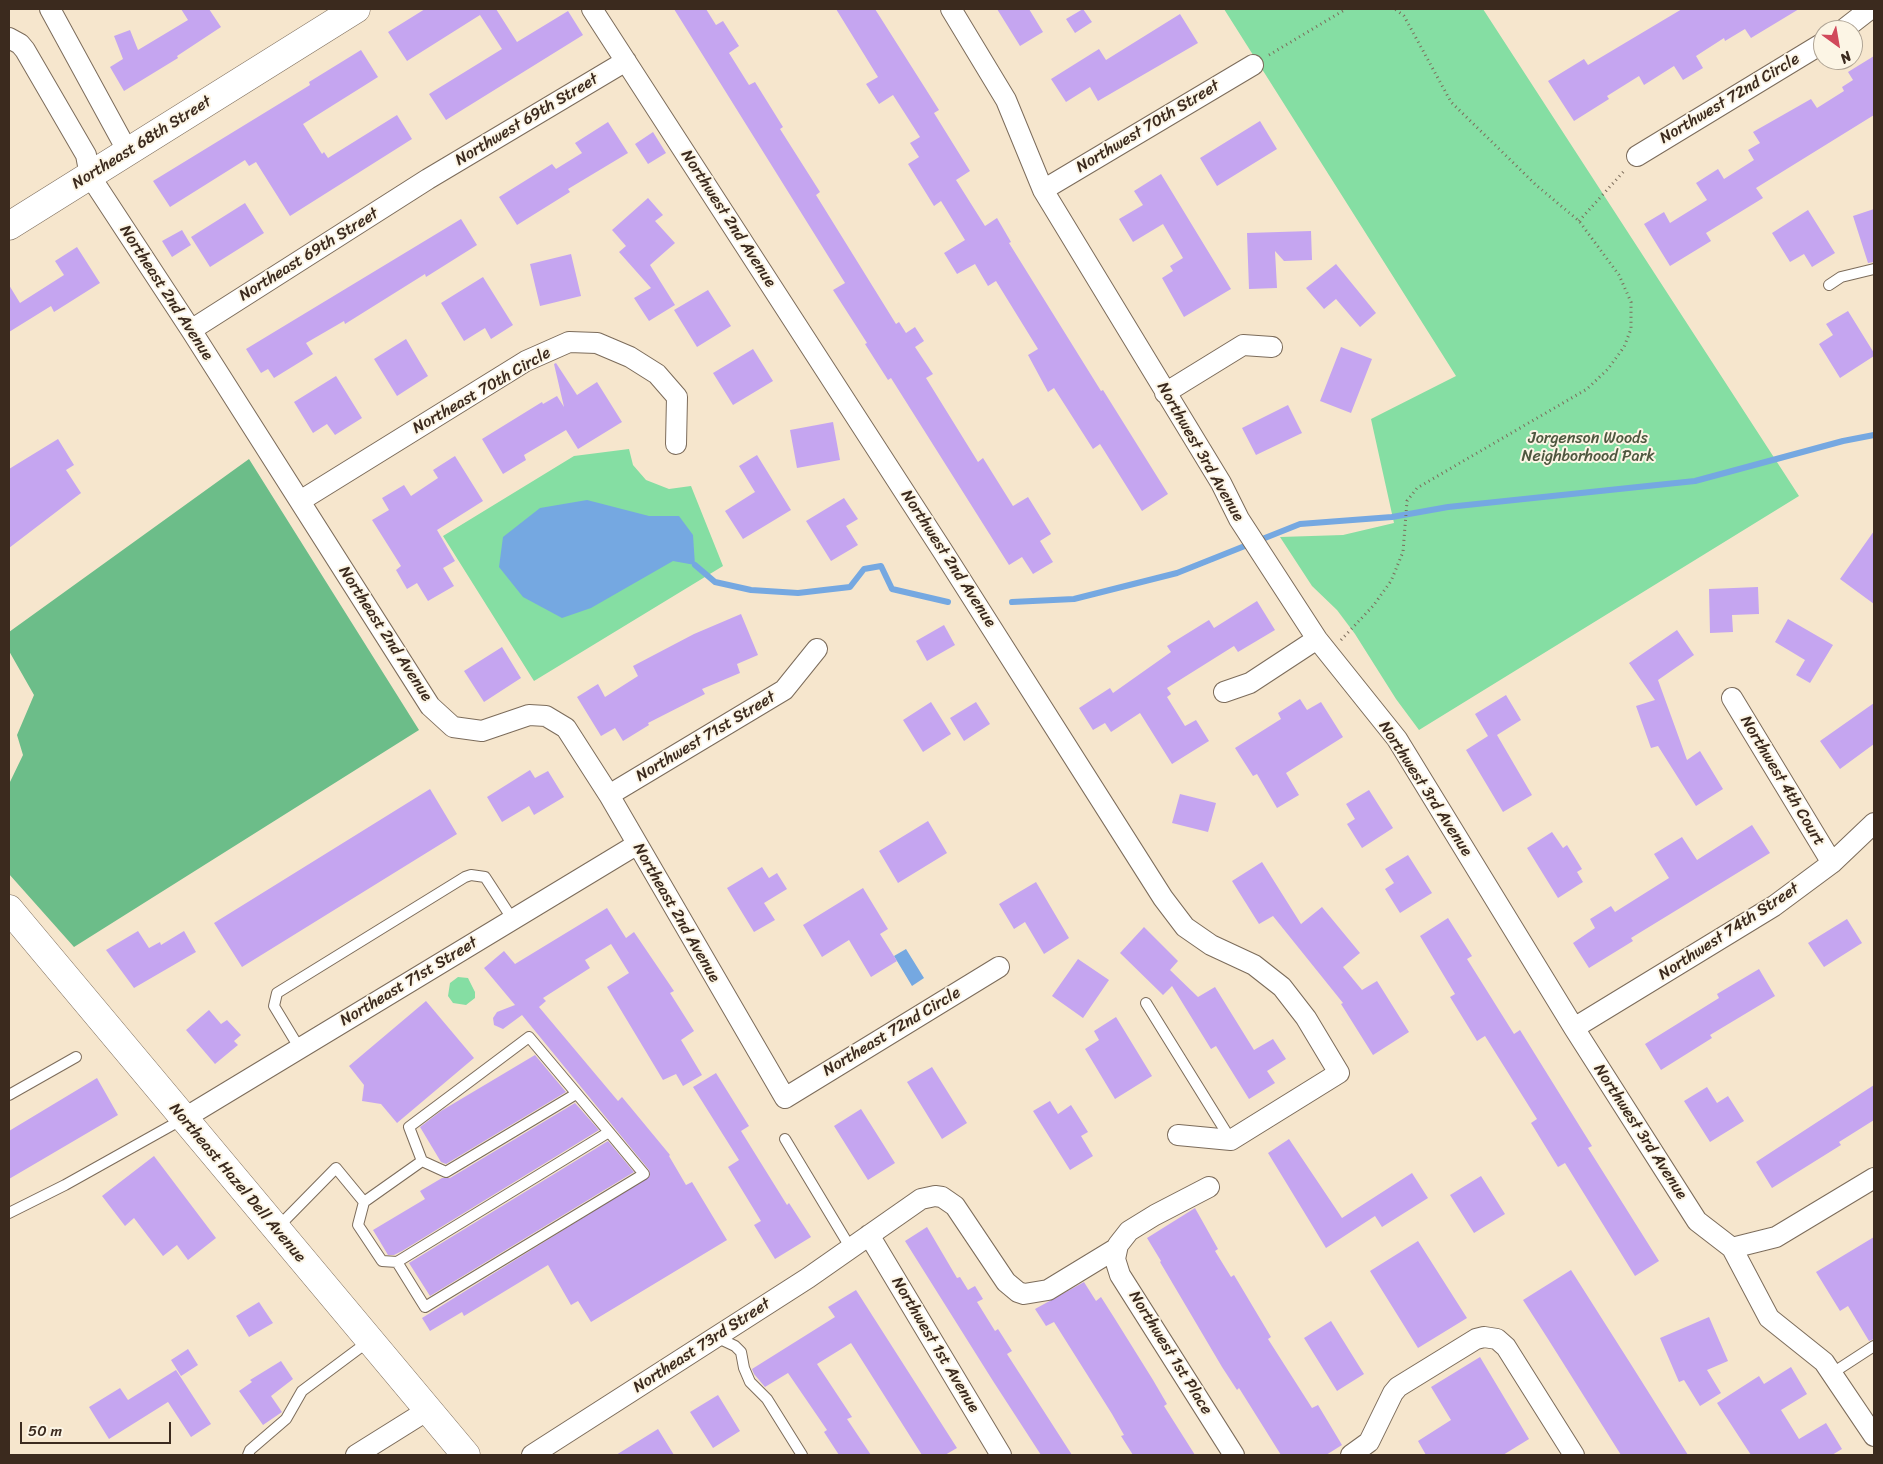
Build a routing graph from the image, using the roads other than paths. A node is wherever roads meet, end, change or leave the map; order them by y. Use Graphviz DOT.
graph roads {
  1 [pos="50,9"];
  2 [pos="356,9"];
  3 [pos="592,9"];
  4 [pos="951,9"];
  5 [pos="1870,9"];
  6 [pos="1856,20"];
  7 [pos="9,38"];
  8 [pos="1813,49"];
  9 [pos="626,61"];
  10 [pos="1252,64"];
  11 [pos="128,152"];
  12 [pos="1637,156"];
  13 [pos="90,176"];
  14 [pos="428,179"];
  15 [pos="1043,190"];
  16 [pos="9,226"];
  17 [pos="1874,269"];
  18 [pos="1830,285"];
  19 [pos="191,330"];
  20 [pos="1272,347"];
  21 [pos="1165,392"];
  22 [pos="676,444"];
  23 [pos="300,501"];
  24 [pos="1322,646"];
  25 [pos="817,649"];
  26 [pos="1224,692"];
  27 [pos="1732,698"];
  28 [pos="609,795"];
  29 [pos="1874,823"];
  30 [pos="636,845"];
  31 [pos="1832,863"];
  32 [pos="9,909"];
  33 [pos="513,920"];
  34 [pos="999,967"];
  35 [pos="1146,1003"];
  36 [pos="1574,1028"];
  37 [pos="300,1048"];
  38 [pos="76,1057"];
  39 [pos="576,1094"];
  40 [pos="9,1095"];
  41 [pos="785,1098"];
  42 [pos="183,1119"];
  43 [pos="609,1132"];
  44 [pos="1178,1135"];
  45 [pos="785,1139"];
  46 [pos="1231,1140"];
  47 [pos="422,1161"];
  48 [pos="1874,1178"];
  49 [pos="1209,1187"];
  50 [pos="364,1202"];
  51 [pos="9,1213"];
  52 [pos="275,1229"];
  53 [pos="869,1235"];
  54 [pos="850,1247"];
  55 [pos="1117,1248"];
  56 [pos="1732,1248"];
  57 [pos="397,1262"];
  58 [pos="716,1337"];
  59 [pos="369,1341"];
  60 [pos="1874,1346"];
  61 [pos="1831,1374"];
  62 [pos="428,1410"];
  63 [pos="1874,1436"];
  64 [pos="1565,1452"];
  65 [pos="248,1455"];
  66 [pos="356,1455"];
  67 [pos="466,1455"];
  68 [pos="532,1455"];
  69 [pos="802,1455"];
  70 [pos="1001,1455"];
  71 [pos="1234,1455"];
  72 [pos="1351,1455"];
  1 -- 11 [label="street"];
  2 -- 11 [label="main road, Northeast 68th Street"];
  3 -- 9 [label="street, Northwest 2nd Avenue"];
  4 -- 15 [label="street, Northwest 3rd Avenue"];
  5 -- 6 [label="street"];
  7 -- 13 [label="street, Northeast 2nd Avenue"];
  8 -- 12 [label="street, Northwest 72nd Circle"];
  9 -- 14 [label="street, Northwest 69th Street"];
  9 -- 46 [label="street, Northwest 2nd Avenue"];
  10 -- 15 [label="street, Northwest 70th Street"];
  11 -- 13 [label="main road, Northeast 68th Street"];
  13 -- 16 [label="main road, Northeast 68th Street"];
  13 -- 19 [label="street, Northeast 2nd Avenue"];
  14 -- 19 [label="street, Northeast 69th Street"];
  15 -- 21 [label="street, Northwest 3rd Avenue"];
  17 -- 18 [label="lane"];
  19 -- 23 [label="street, Northeast 2nd Avenue"];
  20 -- 21 [label="street"];
  21 -- 24 [label="street, Northwest 3rd Avenue"];
  22 -- 23 [label="street, Northeast 70th Circle"];
  23 -- 28 [label="street, Northeast 2nd Avenue"];
  24 -- 26 [label="street"];
  24 -- 36 [label="street, Northwest 3rd Avenue"];
  25 -- 28 [label="street, Northwest 71st Street"];
  27 -- 31 [label="street, Northwest 4th Court"];
  28 -- 30 [label="street, Northeast 2nd Avenue"];
  29 -- 31 [label="street, Northwest 74th Street"];
  30 -- 33 [label="street, Northeast 71st Street"];
  30 -- 41 [label="street, Northeast 2nd Avenue"];
  31 -- 36 [label="street, Northwest 74th Street"];
  32 -- 42 [label="main road, Northeast Hazel Dell Avenue"];
  33 -- 37 [label="street, Northeast 71st Street"];
  33 -- 37 [label="lane"];
  34 -- 41 [label="street, Northeast 72nd Circle"];
  35 -- 46 [label="lane"];
  36 -- 56 [label="street, Northwest 3rd Avenue"];
  37 -- 42 [label="street, Northeast 71st Street"];
  38 -- 40 [label="lane"];
  39 -- 43 [label="lane"];
  39 -- 47 [label="lane"];
  39 -- 47 [label="lane"];
  42 -- 51 [label="lane"];
  42 -- 52 [label="main road, Northeast Hazel Dell Avenue"];
  43 -- 57 [label="lane"];
  43 -- 57 [label="lane"];
  44 -- 46 [label="street"];
  45 -- 54 [label="lane"];
  47 -- 50 [label="lane"];
  48 -- 56 [label="street"];
  49 -- 55 [label="street"];
  50 -- 52 [label="lane"];
  50 -- 57 [label="lane"];
  52 -- 59 [label="main road, Northeast Hazel Dell Avenue"];
  53 -- 54 [label="street, Northeast 73rd Street"];
  53 -- 55 [label="street, Northeast 73rd Street"];
  53 -- 70 [label="street, Northwest 1st Avenue"];
  54 -- 58 [label="street, Northeast 73rd Street"];
  55 -- 71 [label="street, Northwest 1st Place"];
  56 -- 61 [label="street, Northwest 3rd Avenue"];
  58 -- 68 [label="street, Northeast 73rd Street"];
  58 -- 69 [label="lane"];
  59 -- 62 [label="main road, Northeast Hazel Dell Avenue"];
  59 -- 65 [label="lane"];
  60 -- 61 [label="lane"];
  61 -- 63 [label="street, Northwest 3rd Avenue"];
  62 -- 66 [label="street"];
  62 -- 67 [label="main road, Northeast Hazel Dell Avenue"];
  64 -- 72 [label="street"];
}
